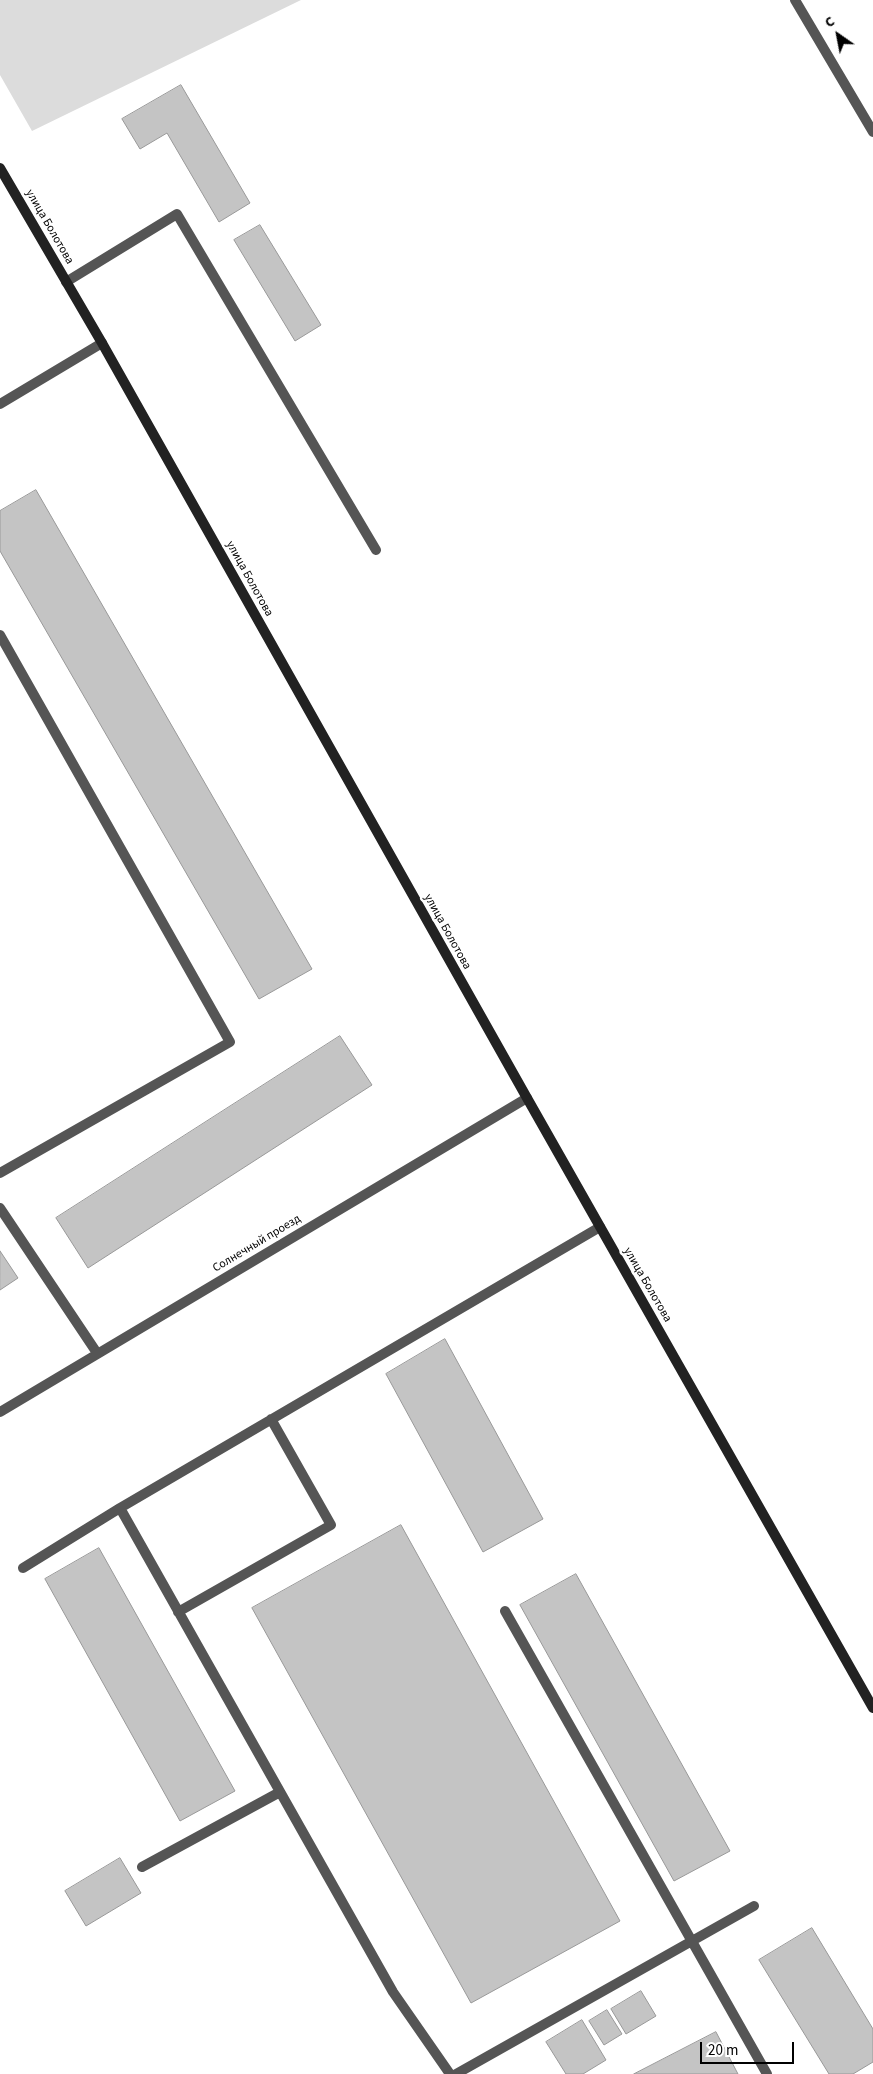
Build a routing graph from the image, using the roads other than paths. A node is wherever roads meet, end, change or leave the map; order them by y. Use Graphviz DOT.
graph roads {
  1 [pos="795,0"];
  2 [pos="873,132"];
  3 [pos="0,168"];
  4 [pos="66,282"];
  5 [pos="102,343"];
  6 [pos="0,404"];
  7 [pos="376,550"];
  8 [pos="0,635"];
  9 [pos="527,1098"];
  10 [pos="0,1173"];
  11 [pos="0,1208"];
  12 [pos="600,1227"];
  13 [pos="97,1353"];
  14 [pos="0,1412"];
  15 [pos="271,1419"];
  16 [pos="120,1508"];
  17 [pos="22,1568"];
  18 [pos="506,1611"];
  19 [pos="178,1612"];
  20 [pos="873,1708"];
  21 [pos="280,1792"];
  22 [pos="142,1867"];
  23 [pos="754,1906"];
  24 [pos="692,1941"];
  25 [pos="450,2074"];
  26 [pos="456,2074"];
  27 [pos="767,2074"];
  1 -- 2 [label="street"];
  3 -- 4 [label="main road, улица Болотова"];
  4 -- 5 [label="main road, улица Болотова"];
  4 -- 7 [label="street"];
  5 -- 6 [label="street"];
  5 -- 9 [label="main road, улица Болотова"];
  8 -- 10 [label="street"];
  9 -- 12 [label="main road, улица Болотова"];
  9 -- 13 [label="street, Солнечный проезд"];
  11 -- 13 [label="street"];
  12 -- 15 [label="street"];
  12 -- 20 [label="main road, улица Болотова"];
  13 -- 14 [label="street, Солнечный проезд"];
  15 -- 16 [label="street"];
  15 -- 19 [label="street"];
  16 -- 17 [label="street"];
  16 -- 19 [label="street"];
  18 -- 24 [label="street"];
  19 -- 21 [label="street"];
  21 -- 22 [label="street"];
  21 -- 25 [label="street"];
  23 -- 24 [label="street"];
  24 -- 26 [label="street"];
  24 -- 27 [label="street"];
}
